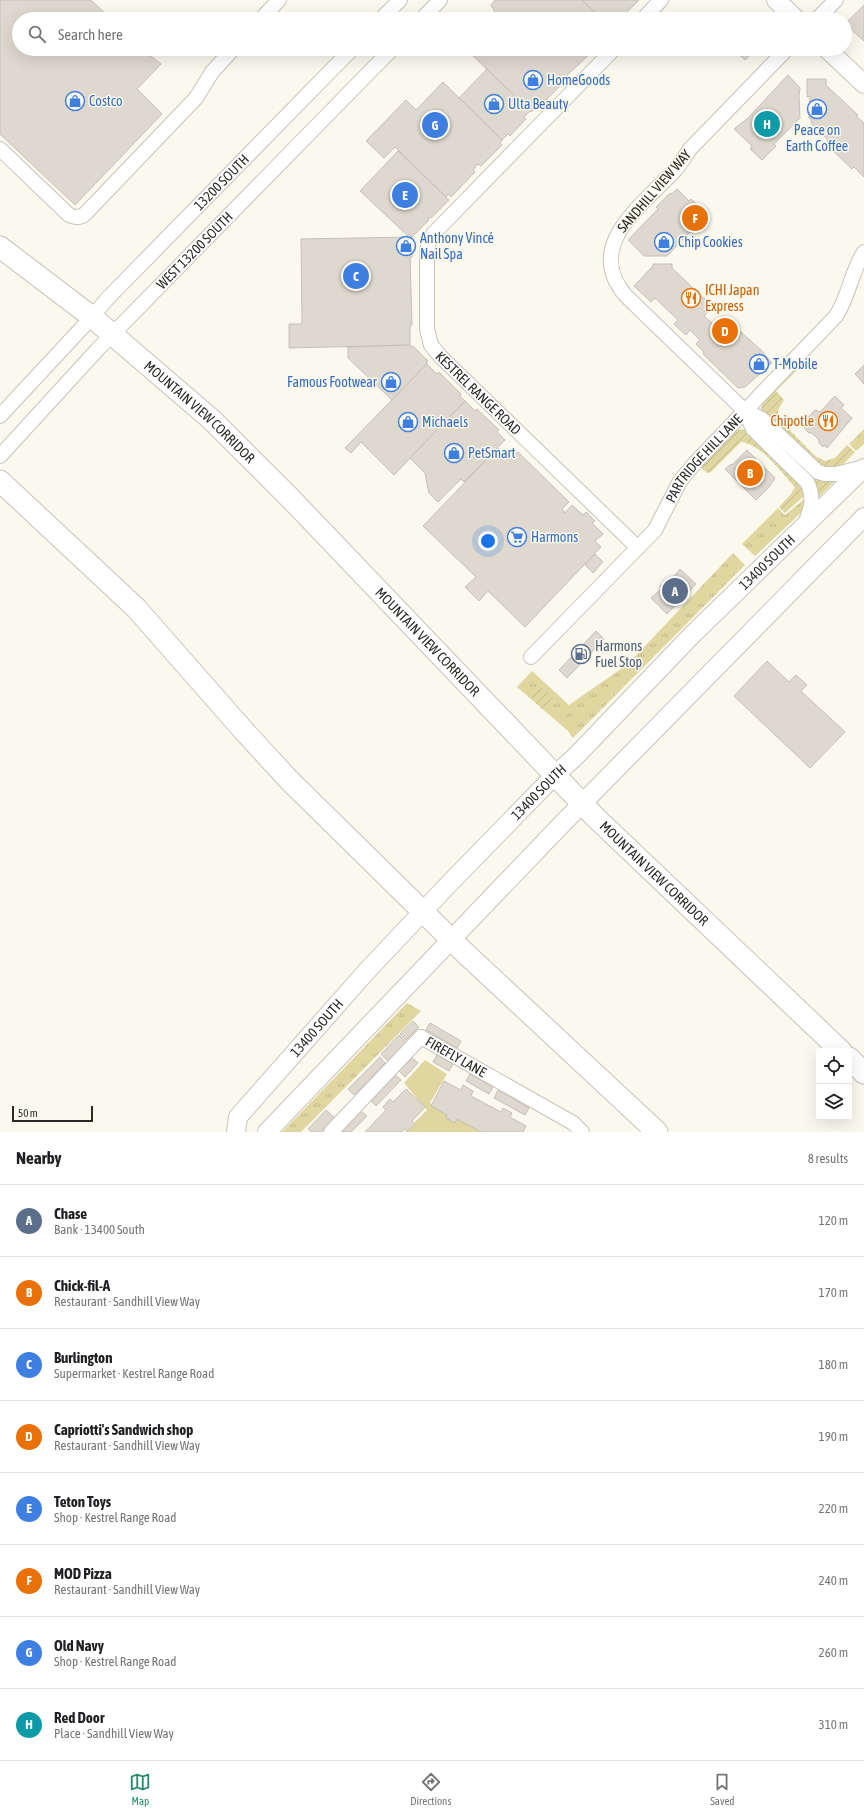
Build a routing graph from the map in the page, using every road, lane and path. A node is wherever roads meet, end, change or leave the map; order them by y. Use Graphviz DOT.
graph roads {
  1 [pos="279,0"];
  2 [pos="400,0"];
  3 [pos="440,0"];
  4 [pos="661,0"];
  5 [pos="776,0"];
  6 [pos="836,0"];
  7 [pos="268,12"];
  8 [pos="388,12"];
  9 [pos="429,12"];
  10 [pos="650,12"];
  11 [pos="789,12"];
  12 [pos="823,12"];
  13 [pos="227,56"];
  14 [pos="345,56"];
  15 [pos="385,56"];
  16 [pos="607,56"];
  17 [pos="780,56"];
  18 [pos="834,56"];
  19 [pos="864,84"];
  20 [pos="0,149"];
  21 [pos="0,247"];
  22 [pos="864,252"];
  23 [pos="92,317"];
  24 [pos="113,335"];
  25 [pos="745,412"];
  26 [pos="0,416"];
  27 [pos="0,456"];
  28 [pos="864,467"];
  29 [pos="0,481"];
  30 [pos="864,517"];
  31 [pos="804,528"];
  32 [pos="638,548"];
  33 [pos="531,657"];
  34 [pos="556,775"];
  35 [pos="583,804"];
  36 [pos="423,912"];
  37 [pos="451,939"];
  38 [pos="839,1048"];
  39 [pos="852,1061"];
  40 [pos="864,1072"];
  41 [pos="236,1132"];
  42 [pos="267,1132"];
  43 [pos="331,1132"];
  44 [pos="582,1132"];
  45 [pos="657,1132"];
  1 -- 7 [label="street"];
  2 -- 8 [label="street"];
  3 -- 9 [label="street"];
  4 -- 10 [label="street"];
  5 -- 11 [label="main road"];
  6 -- 12 [label="street"];
  13 -- 20 [label="street"];
  14 -- 23 [label="street, 13200 SOUTH"];
  15 -- 24 [label="street, WEST 13200 SOUTH"];
  16 -- 32 [label="street, KESTREL RANGE ROAD"];
  17 -- 25 [label="street, SANDHILL VIEW WAY"];
  18 -- 19 [label="main road"];
  21 -- 23 [label="highway, MOUNTAIN VIEW CORRIDOR"];
  22 -- 25 [label="street, PARTRIDGE HILL LANE"];
  23 -- 24 [label="highway, MOUNTAIN VIEW CORRIDOR"];
  23 -- 26 [label="street"];
  24 -- 27 [label="street, WEST 13200 SOUTH"];
  24 -- 34 [label="highway, MOUNTAIN VIEW CORRIDOR"];
  25 -- 28 [label="street, SANDHILL VIEW WAY"];
  25 -- 31 [label="street, SANDHILL VIEW WAY"];
  25 -- 32 [label="street, PARTRIDGE HILL LANE"];
  28 -- 31 [label="main road, 13400 SOUTH"];
  29 -- 36 [label="highway"];
  30 -- 35 [label="main road"];
  31 -- 34 [label="main road, 13400 SOUTH"];
  32 -- 33 [label="street, PARTRIDGE HILL LANE"];
  34 -- 35 [label="highway, MOUNTAIN VIEW CORRIDOR"];
  34 -- 36 [label="main road, 13400 SOUTH"];
  35 -- 37 [label="main road"];
  35 -- 38 [label="highway, MOUNTAIN VIEW CORRIDOR"];
  36 -- 37 [label="highway"];
  36 -- 41 [label="main road, 13400 SOUTH"];
  37 -- 42 [label="main road"];
  37 -- 45 [label="highway"];
  39 -- 40 [label="highway"];
  43 -- 44 [label="street, FIREFLY LANE"];
}
